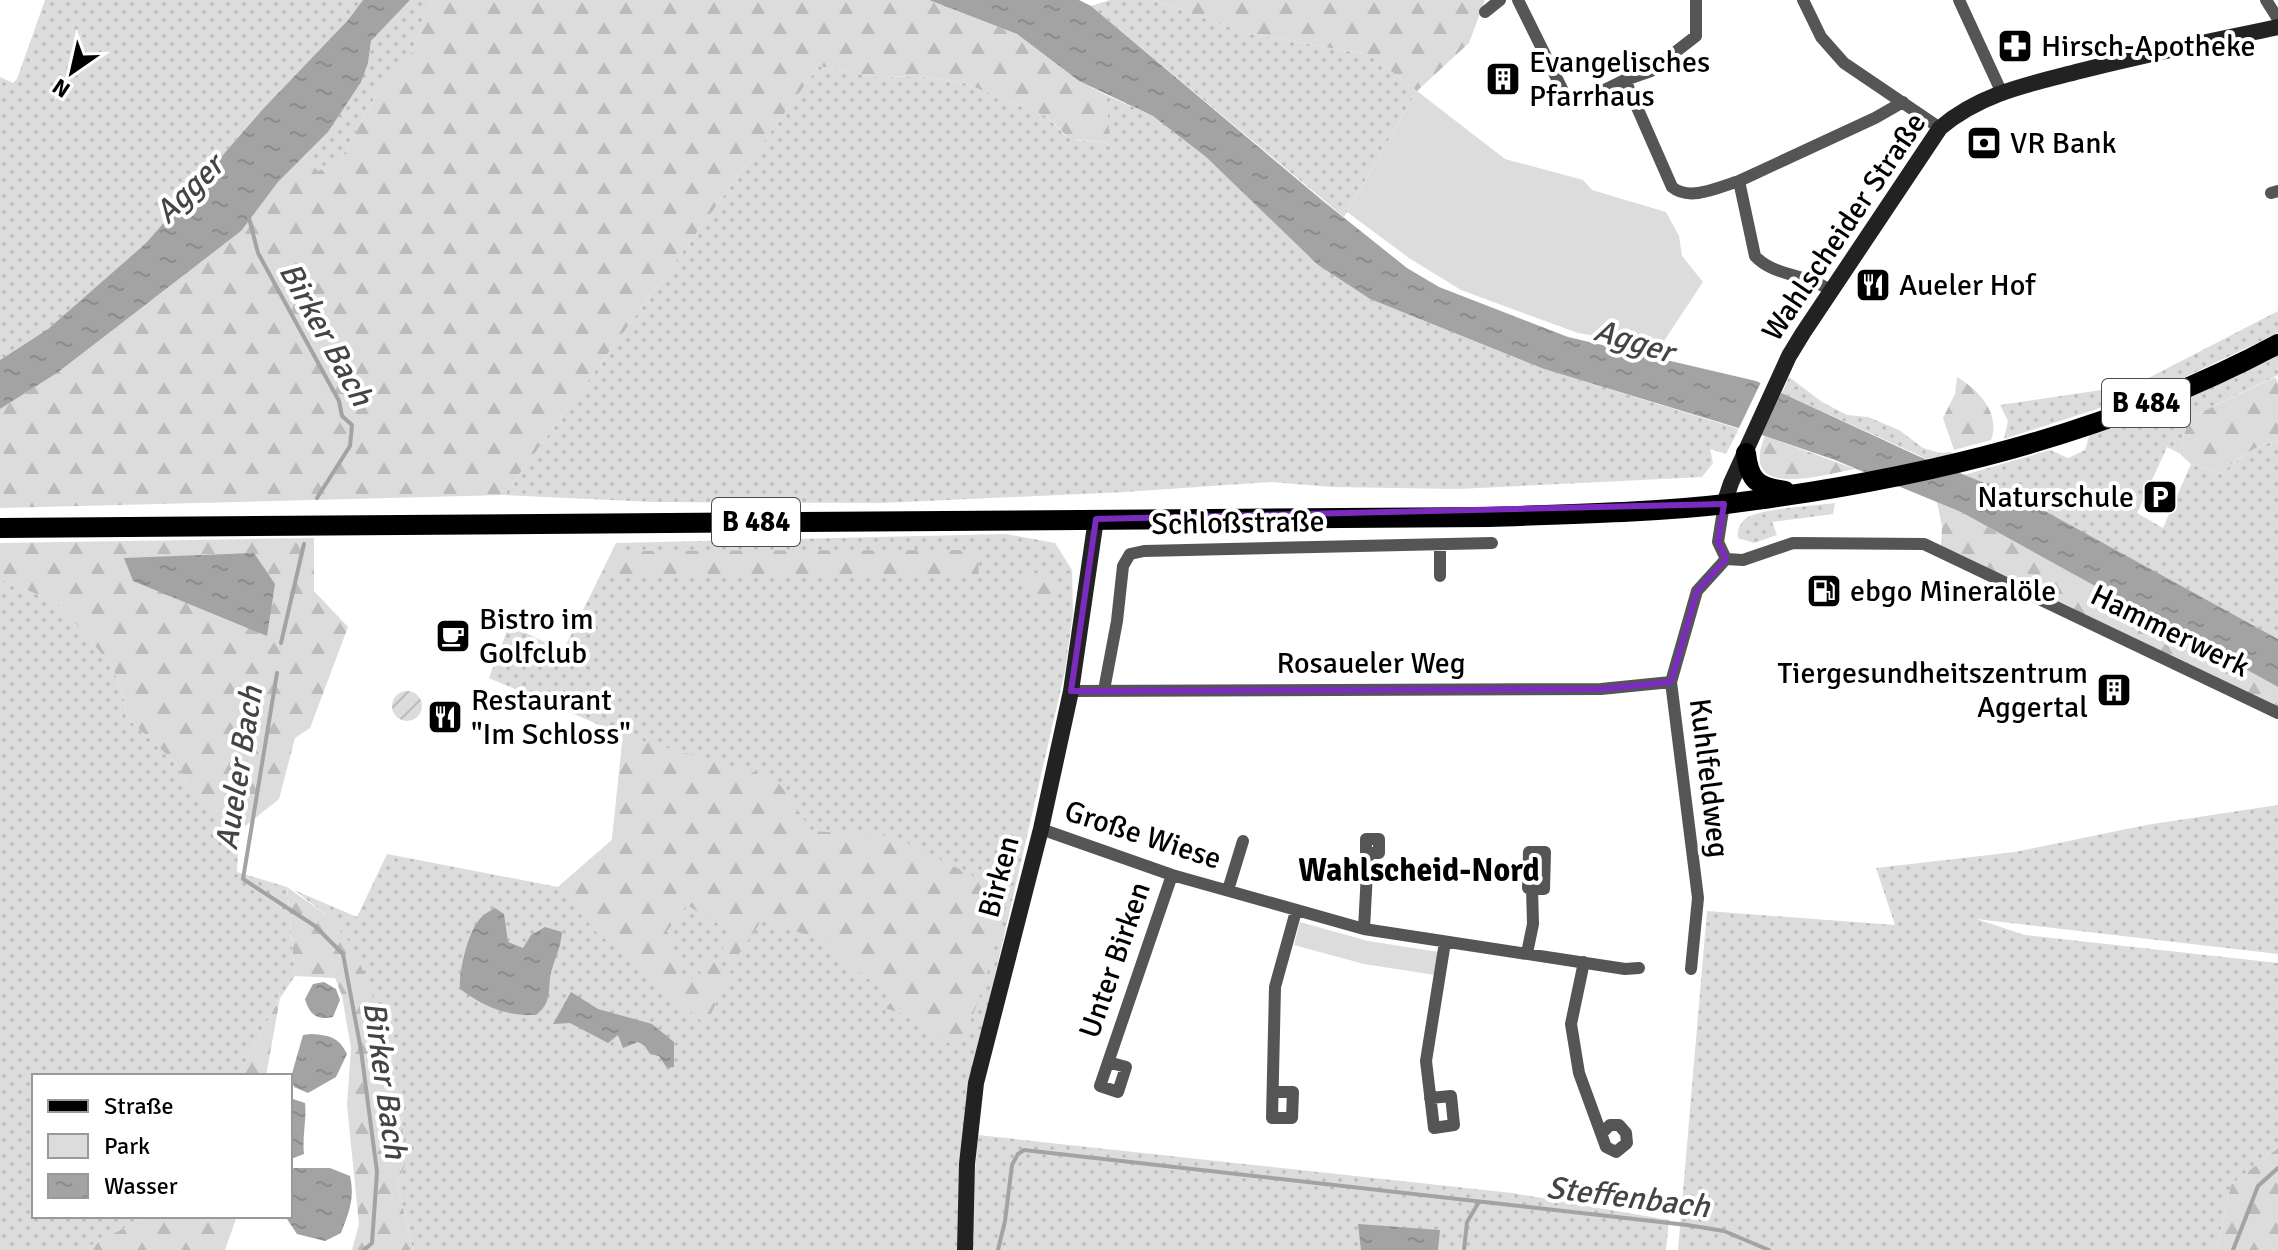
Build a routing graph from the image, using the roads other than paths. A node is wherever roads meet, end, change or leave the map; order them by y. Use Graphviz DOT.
graph roads {
  1 [pos="1500,0"];
  2 [pos="1518,0"];
  3 [pos="1696,0"];
  4 [pos="1803,0"];
  5 [pos="1959,0"];
  6 [pos="2266,0"];
  7 [pos="1485,12"];
  8 [pos="2278,19"];
  9 [pos="2278,27"];
  10 [pos="1625,80"];
  11 [pos="2001,91"];
  12 [pos="1903,102"];
  13 [pos="1940,128"];
  14 [pos="1739,181"];
  15 [pos="1831,291"];
  16 [pos="2278,344"];
  17 [pos="1747,450"];
  18 [pos="1801,493"];
  19 [pos="1724,504"];
  20 [pos="1096,519"];
  21 [pos="0,528"];
  22 [pos="1492,543"];
  23 [pos="1440,545"];
  24 [pos="1726,559"];
  25 [pos="1440,576"];
  26 [pos="1671,682"];
  27 [pos="1104,690"];
  28 [pos="1071,691"];
  29 [pos="2278,713"];
  30 [pos="1041,829"];
  31 [pos="1243,841"];
  32 [pos="1368,853"];
  33 [pos="1172,875"];
  34 [pos="1532,888"];
  35 [pos="1228,890"];
  36 [pos="1296,911"];
  37 [pos="1364,929"];
  38 [pos="1445,942"];
  39 [pos="1527,953"];
  40 [pos="1584,962"];
  41 [pos="1639,968"];
  42 [pos="1691,969"];
  43 [pos="1108,1062"];
  44 [pos="1273,1092"];
  45 [pos="1430,1098"];
  46 [pos="1602,1133"];
  47 [pos="965,1250"];
  1 -- 7 [label="street"];
  2 -- 10 [label="street"];
  3 -- 10 [label="street"];
  4 -- 12 [label="street"];
  5 -- 11 [label="street"];
  6 -- 8 [label="street"];
  9 -- 11 [label="street, Wahlscheider Straße"];
  10 -- 14 [label="street"];
  11 -- 13 [label="street, Wahlscheider Straße"];
  12 -- 13 [label="street"];
  12 -- 14 [label="street"];
  13 -- 15 [label="street, Wahlscheider Straße"];
  14 -- 15 [label="street"];
  15 -- 17 [label="street, Wahlscheider Straße"];
  16 -- 18 [label="main road, B 484"];
  17 -- 18 [label="main road"];
  17 -- 19 [label="street, Wahlscheider Straße"];
  18 -- 19 [label="main road, B 484"];
  19 -- 20 [label="main road, B 484"];
  19 -- 24 [label="street"];
  20 -- 21 [label="main road, B 484"];
  20 -- 28 [label="street, Birken"];
  22 -- 23 [label="street, Schloßstraße"];
  23 -- 25 [label="street"];
  23 -- 27 [label="street, Schloßstraße"];
  24 -- 26 [label="street, Kuhlfeldweg"];
  24 -- 29 [label="street, Hammerwerk"];
  26 -- 27 [label="street, Rosaueler Weg"];
  26 -- 42 [label="street, Kuhlfeldweg"];
  27 -- 28 [label="street, Rosaueler Weg"];
  28 -- 30 [label="street, Birken"];
  30 -- 33 [label="street, Große Wiese"];
  30 -- 47 [label="street, Birken"];
  31 -- 35 [label="street, Große Wiese"];
  32 -- 37 [label="street"];
  33 -- 35 [label="street, Große Wiese"];
  33 -- 43 [label="street, Unter Birken"];
  34 -- 39 [label="street"];
  35 -- 36 [label="street, Große Wiese"];
  36 -- 37 [label="street, Große Wiese"];
  36 -- 44 [label="street"];
  37 -- 38 [label="street, Große Wiese"];
  38 -- 39 [label="street, Große Wiese"];
  38 -- 45 [label="street"];
  39 -- 40 [label="street, Große Wiese"];
  40 -- 41 [label="street, Große Wiese"];
  40 -- 46 [label="street"];
}
